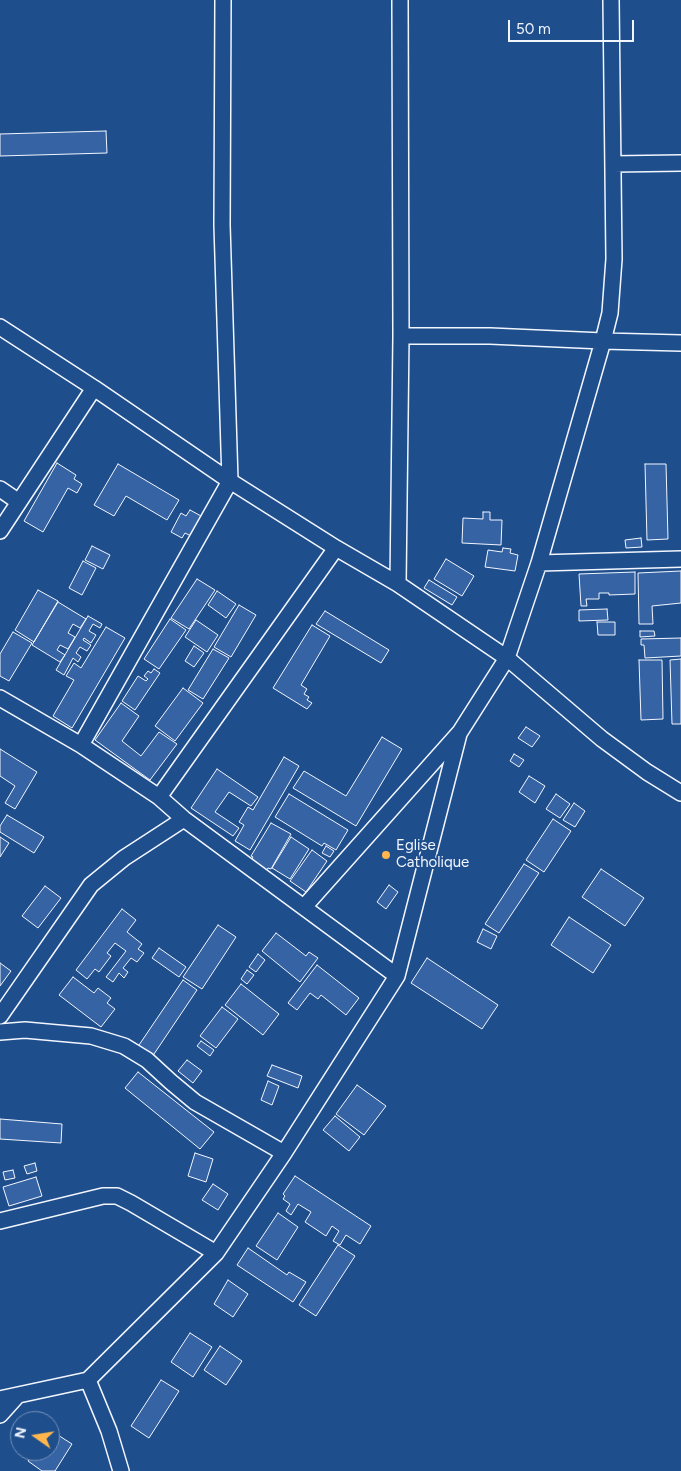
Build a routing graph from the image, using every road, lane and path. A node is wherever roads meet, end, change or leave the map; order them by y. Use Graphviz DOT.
graph roads {
  1 [pos="223,0"];
  2 [pos="400,0"];
  3 [pos="611,0"];
  4 [pos="681,163"];
  5 [pos="613,164"];
  6 [pos="0,327"];
  7 [pos="401,336"];
  8 [pos="603,341"];
  9 [pos="681,343"];
  10 [pos="94,388"];
  11 [pos="230,481"];
  12 [pos="0,489"];
  13 [pos="19,502"];
  14 [pos="0,531"];
  15 [pos="336,548"];
  16 [pos="681,558"];
  17 [pos="539,563"];
  18 [pos="398,584"];
  19 [pos="507,658"];
  20 [pos="0,698"];
  21 [pos="460,732"];
  22 [pos="81,745"];
  23 [pos="681,793"];
  24 [pos="158,797"];
  25 [pos="184,819"];
  26 [pos="304,907"];
  27 [pos="398,976"];
  28 [pos="0,1016"];
  29 [pos="0,1032"];
  30 [pos="284,1153"];
  31 [pos="0,1221"];
  32 [pos="216,1253"];
  33 [pos="88,1380"];
  34 [pos="18,1395"];
  35 [pos="0,1399"];
  36 [pos="0,1415"];
  37 [pos="121,1471"];
  1 -- 11 [label="street"];
  2 -- 7 [label="street"];
  3 -- 5 [label="street"];
  4 -- 5 [label="street"];
  5 -- 8 [label="street"];
  6 -- 10 [label="street"];
  7 -- 8 [label="street"];
  7 -- 18 [label="street"];
  8 -- 9 [label="street"];
  8 -- 17 [label="street"];
  10 -- 11 [label="street"];
  10 -- 13 [label="street"];
  11 -- 15 [label="street"];
  11 -- 22 [label="street"];
  12 -- 13 [label="street"];
  13 -- 14 [label="street"];
  15 -- 18 [label="street"];
  15 -- 24 [label="street"];
  16 -- 17 [label="street"];
  17 -- 19 [label="street"];
  18 -- 19 [label="street"];
  19 -- 21 [label="street"];
  19 -- 23 [label="street"];
  20 -- 22 [label="street"];
  21 -- 26 [label="street"];
  21 -- 27 [label="street"];
  22 -- 24 [label="street"];
  24 -- 25 [label="street"];
  25 -- 26 [label="street"];
  25 -- 28 [label="street"];
  26 -- 27 [label="street"];
  27 -- 30 [label="street"];
  29 -- 30 [label="street"];
  30 -- 32 [label="street"];
  31 -- 32 [label="street"];
  32 -- 33 [label="street"];
  33 -- 34 [label="street"];
  33 -- 37 [label="street"];
  34 -- 35 [label="street"];
  34 -- 36 [label="street"];
}
